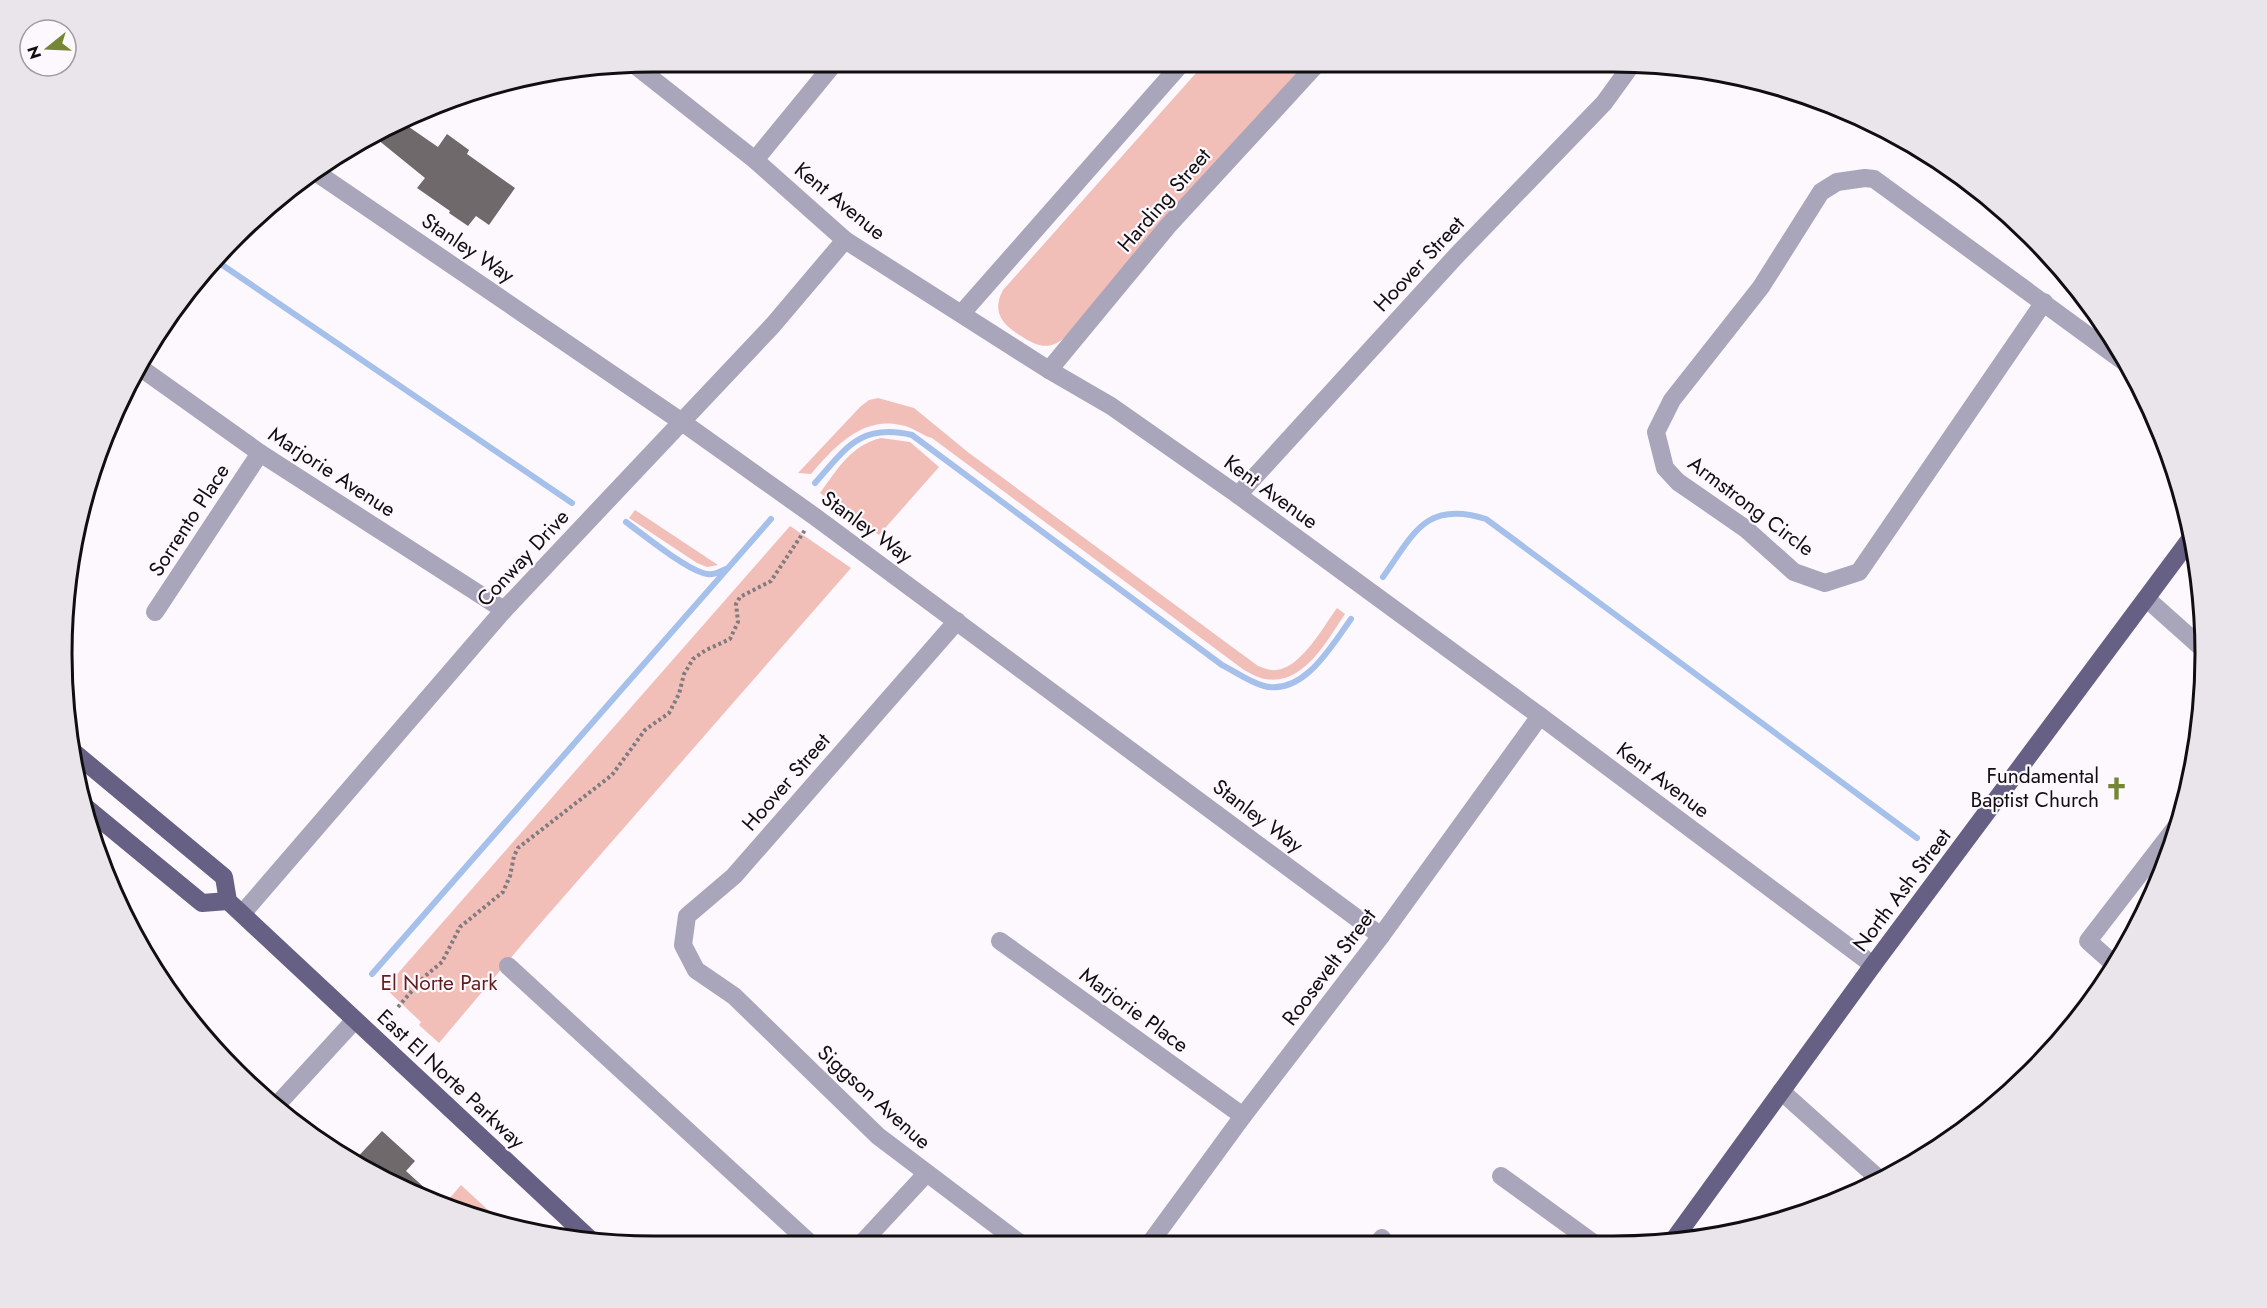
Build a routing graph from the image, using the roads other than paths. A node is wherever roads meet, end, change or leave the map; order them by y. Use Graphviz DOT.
graph roads {
  1 [pos="644,72"];
  2 [pos="827,72"];
  3 [pos="1174,72"];
  4 [pos="1310,72"];
  5 [pos="1626,72"];
  6 [pos="755,160"];
  7 [pos="322,176"];
  8 [pos="845,240"];
  9 [pos="2044,302"];
  10 [pos="962,314"];
  11 [pos="2109,351"];
  12 [pos="1050,370"];
  13 [pos="146,371"];
  14 [pos="682,422"];
  15 [pos="261,453"];
  16 [pos="1238,495"];
  17 [pos="2185,547"];
  18 [pos="2147,598"];
  19 [pos="504,610"];
  20 [pos="155,612"];
  21 [pos="957,621"];
  22 [pos="2195,642"];
  23 [pos="1540,716"];
  24 [pos="81,758"];
  25 [pos="95,814"];
  26 [pos="2163,844"];
  27 [pos="235,907"];
  28 [pos="1381,936"];
  29 [pos="1000,941"];
  30 [pos="2108,959"];
  31 [pos="1873,965"];
  32 [pos="508,966"];
  33 [pos="705,976"];
  34 [pos="355,1020"];
  35 [pos="1781,1091"];
  36 [pos="280,1100"];
  37 [pos="1243,1116"];
  38 [pos="926,1174"];
  39 [pos="1874,1174"];
  40 [pos="1501,1176"];
  41 [pos="583,1232"];
  42 [pos="1679,1232"];
  43 [pos="802,1236"];
  44 [pos="868,1236"];
  45 [pos="1010,1236"];
  46 [pos="1155,1236"];
  47 [pos="1584,1236"];
  1 -- 6 [label="street, Kent Avenue"];
  2 -- 6 [label="street"];
  3 -- 10 [label="street"];
  4 -- 12 [label="street, Harding Street"];
  5 -- 16 [label="street, Hoover Street"];
  6 -- 8 [label="street, Kent Avenue"];
  7 -- 14 [label="street, Stanley Way"];
  8 -- 10 [label="street, Kent Avenue"];
  8 -- 14 [label="street, Conway Drive"];
  9 -- 9 [label="street, Armstrong Circle"];
  9 -- 11 [label="street, Armstrong Circle"];
  10 -- 12 [label="street, Kent Avenue"];
  12 -- 16 [label="street, Kent Avenue"];
  13 -- 15 [label="street, Marjorie Avenue"];
  14 -- 19 [label="street, Conway Drive"];
  14 -- 21 [label="street, Stanley Way"];
  15 -- 19 [label="street, Marjorie Avenue"];
  15 -- 20 [label="street, Sorrento Place"];
  16 -- 23 [label="street, Kent Avenue"];
  17 -- 18 [label="main road, North Ash Street"];
  18 -- 22 [label="street"];
  18 -- 31 [label="main road, North Ash Street"];
  19 -- 27 [label="street, Conway Drive"];
  21 -- 28 [label="street, Stanley Way"];
  21 -- 33 [label="street, Hoover Street"];
  23 -- 28 [label="street, Roosevelt Street"];
  23 -- 31 [label="street, Kent Avenue"];
  24 -- 27 [label="main road"];
  25 -- 27 [label="main road"];
  26 -- 30 [label="street"];
  27 -- 34 [label="main road, East El Norte Parkway"];
  28 -- 37 [label="street, Roosevelt Street"];
  29 -- 37 [label="street, Marjorie Place"];
  31 -- 35 [label="main road, North Ash Street"];
  32 -- 43 [label="street"];
  33 -- 38 [label="street, Siggson Avenue"];
  34 -- 36 [label="street"];
  34 -- 41 [label="main road, East El Norte Parkway"];
  35 -- 39 [label="street"];
  35 -- 42 [label="main road, North Ash Street"];
  37 -- 46 [label="street, Roosevelt Street"];
  38 -- 44 [label="street"];
  38 -- 45 [label="street, Siggson Avenue"];
  40 -- 47 [label="street"];
}
